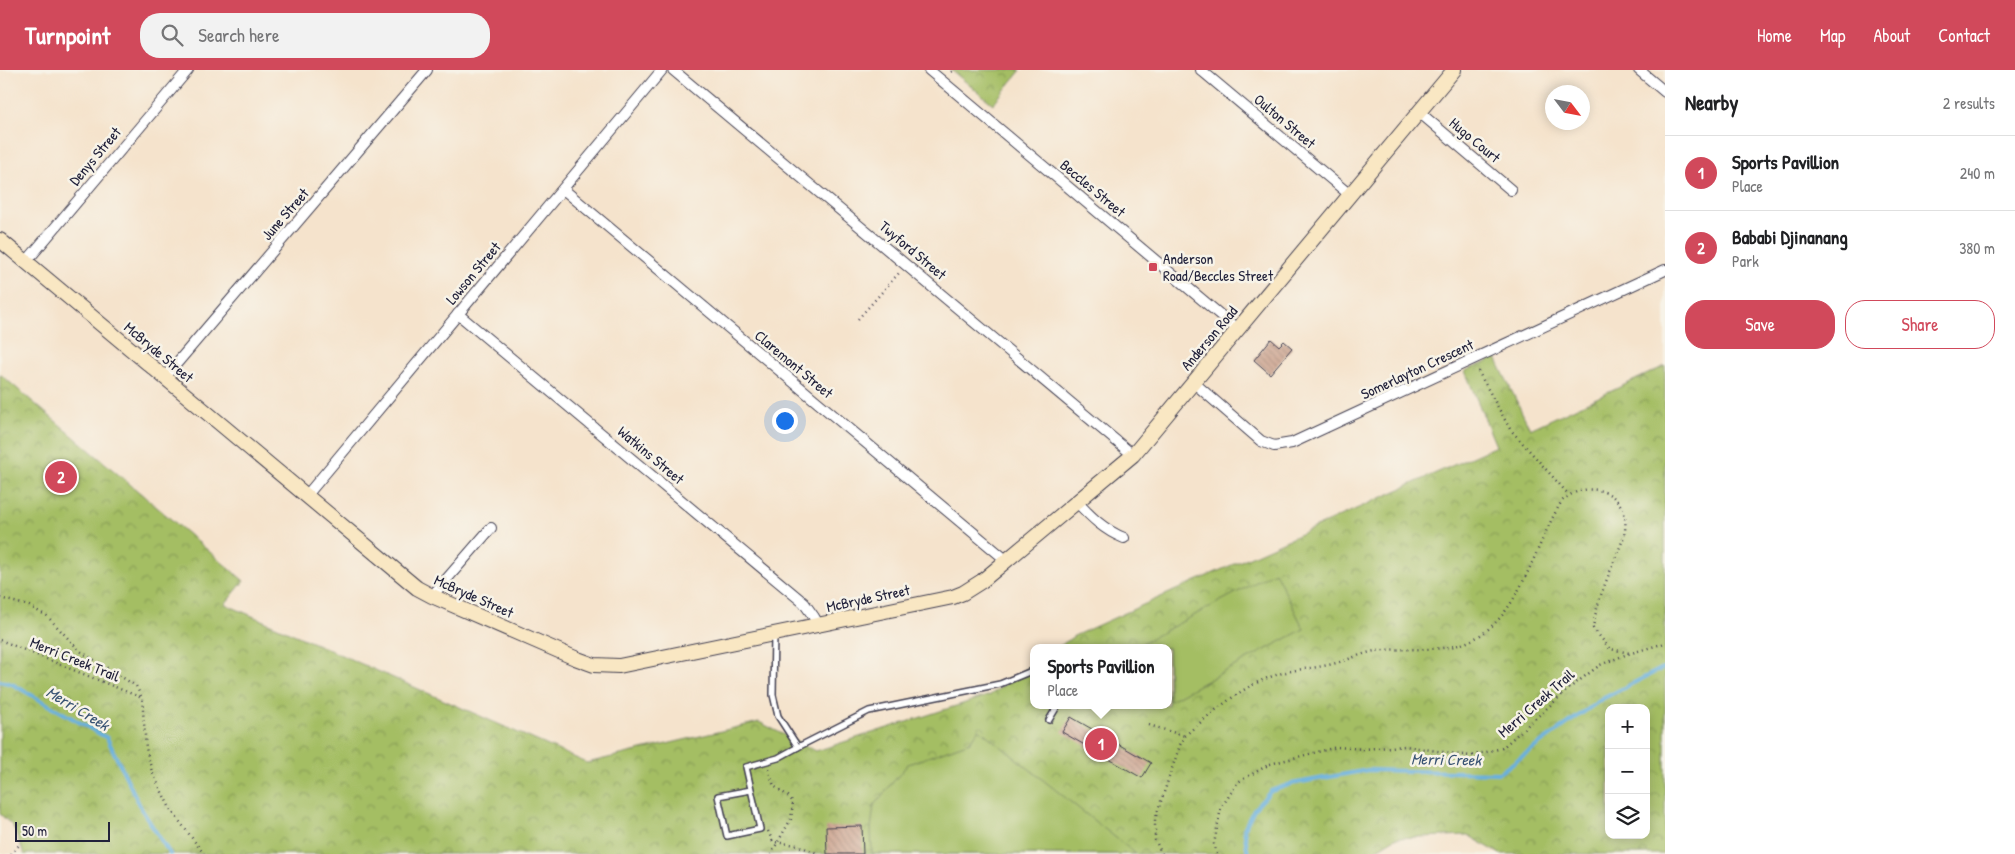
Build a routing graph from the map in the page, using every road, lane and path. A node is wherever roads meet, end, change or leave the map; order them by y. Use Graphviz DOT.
graph roads {
  1 [pos="188,70"];
  2 [pos="427,70"];
  3 [pos="673,70"];
  4 [pos="929,70"];
  5 [pos="1201,70"];
  6 [pos="1454,70"];
  7 [pos="1639,70"];
  8 [pos="659,71"];
  9 [pos="1665,92"];
  10 [pos="1419,112"];
  11 [pos="563,189"];
  12 [pos="1511,190"];
  13 [pos="1350,195"];
  14 [pos="0,240"];
  15 [pos="26,262"];
  16 [pos="906,264"];
  17 [pos="1665,270"];
  18 [pos="458,314"];
  19 [pos="858,319"];
  20 [pos="1237,329"];
  21 [pos="1478,371"];
  22 [pos="165,377"];
  23 [pos="1193,382"];
  24 [pos="1133,455"];
  25 [pos="307,495"];
  26 [pos="1569,495"];
  27 [pos="1077,502"];
  28 [pos="490,528"];
  29 [pos="1124,538"];
  30 [pos="1006,560"];
  31 [pos="432,596"];
  32 [pos="0,598"];
  33 [pos="818,624"];
  34 [pos="774,634"];
  35 [pos="0,640"];
  36 [pos="1665,643"];
  37 [pos="1630,654"];
  38 [pos="1030,672"];
  39 [pos="142,698"];
  40 [pos="1056,709"];
  41 [pos="1049,720"];
  42 [pos="1149,725"];
  43 [pos="1185,736"];
  44 [pos="798,747"];
  45 [pos="766,762"];
  46 [pos="751,790"];
  47 [pos="768,832"];
  48 [pos="776,843"];
  49 [pos="20,844"];
  50 [pos="11,854"];
  51 [pos="204,854"];
  52 [pos="771,854"];
  53 [pos="819,854"];
  54 [pos="1162,854"];
  55 [pos="1217,854"];
  1 -- 15 [label="street, Denys Street"];
  2 -- 22 [label="street, June Street"];
  3 -- 16 [label="street, Twyford Street"];
  4 -- 20 [label="street, Beccles Street"];
  5 -- 13 [label="street, Oulton Street"];
  6 -- 10 [label="street, Anderson Road"];
  7 -- 9 [label="street"];
  8 -- 11 [label="street, Lowson Street"];
  10 -- 12 [label="street, Hugo Court"];
  10 -- 13 [label="street, Anderson Road"];
  11 -- 18 [label="street, Lowson Street"];
  11 -- 30 [label="street, Claremont Street"];
  13 -- 20 [label="street, Anderson Road"];
  14 -- 15 [label="street, McBryde Street"];
  15 -- 22 [label="street, McBryde Street"];
  16 -- 19 [label="path"];
  16 -- 24 [label="street, Twyford Street"];
  17 -- 23 [label="street, Somerlayton Crescent"];
  18 -- 25 [label="street, Lowson Street"];
  18 -- 33 [label="street, Watkins Street"];
  20 -- 23 [label="street, Anderson Road"];
  21 -- 26 [label="path"];
  22 -- 25 [label="street, McBryde Street"];
  23 -- 24 [label="street, Anderson Road"];
  24 -- 27 [label="street, Anderson Road"];
  25 -- 31 [label="street, McBryde Street"];
  26 -- 37 [label="path"];
  26 -- 43 [label="path"];
  27 -- 29 [label="street"];
  27 -- 30 [label="street, Anderson Road"];
  28 -- 31 [label="street"];
  30 -- 33 [label="street, McBryde Street"];
  31 -- 34 [label="street, McBryde Street"];
  32 -- 39 [label="path, Merri Creek Trail"];
  33 -- 34 [label="street, McBryde Street"];
  34 -- 44 [label="lane"];
  35 -- 39 [label="path, Merri Creek Trail"];
  36 -- 37 [label="path, Merri Creek Trail"];
  37 -- 55 [label="path, Merri Creek Trail"];
  38 -- 44 [label="lane"];
  39 -- 51 [label="path"];
  40 -- 41 [label="lane"];
  42 -- 43 [label="path"];
  43 -- 54 [label="path"];
  44 -- 45 [label="lane"];
  45 -- 46 [label="lane"];
  45 -- 48 [label="path"];
  46 -- 46 [label="lane"];
  47 -- 48 [label="path"];
  48 -- 52 [label="path"];
  48 -- 53 [label="path"];
  49 -- 50 [label="path"];
}
